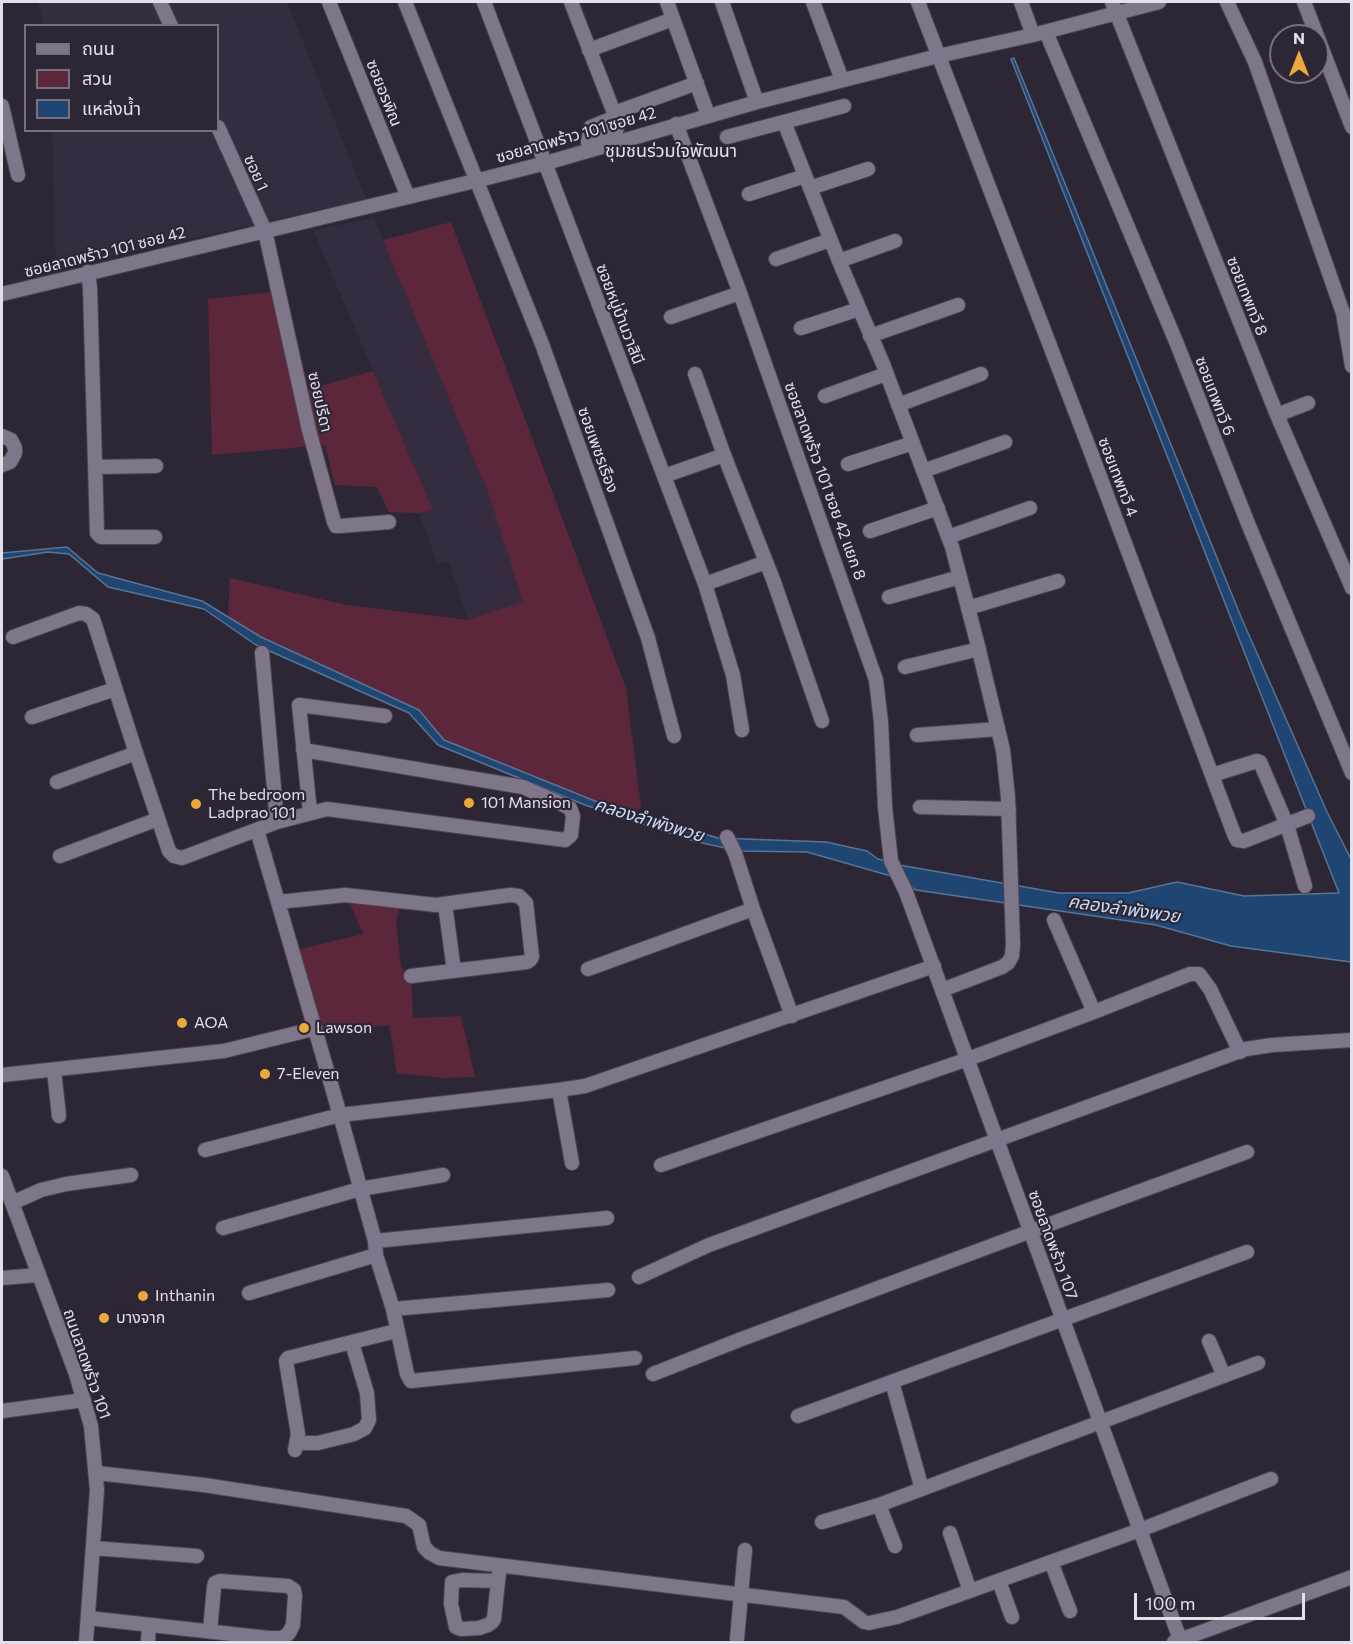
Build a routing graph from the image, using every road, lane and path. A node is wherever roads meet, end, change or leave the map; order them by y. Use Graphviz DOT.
graph roads {
  1 [pos="160,2"];
  2 [pos="329,2"];
  3 [pos="405,2"];
  4 [pos="484,2"];
  5 [pos="571,2"];
  6 [pos="667,2"];
  7 [pos="722,2"];
  8 [pos="813,2"];
  9 [pos="918,2"];
  10 [pos="1021,2"];
  11 [pos="1159,2"];
  12 [pos="1227,2"];
  13 [pos="1304,2"];
  14 [pos="1114,8"];
  15 [pos="673,19"];
  16 [pos="170,24"];
  17 [pos="1040,34"];
  18 [pos="589,50"];
  19 [pos="938,56"];
  20 [pos="842,80"];
  21 [pos="697,83"];
  22 [pos="757,102"];
  23 [pos="2,106"];
  24 [pos="844,106"];
  25 [pos="615,115"];
  26 [pos="708,115"];
  27 [pos="783,122"];
  28 [pos="676,124"];
  29 [pos="1352,127"];
  30 [pos="219,130"];
  31 [pos="727,137"];
  32 [pos="597,147"];
  33 [pos="546,163"];
  34 [pos="868,169"];
  35 [pos="18,175"];
  36 [pos="476,181"];
  37 [pos="807,182"];
  38 [pos="749,194"];
  39 [pos="408,197"];
  40 [pos="265,231"];
  41 [pos="830,240"];
  42 [pos="896,241"];
  43 [pos="776,259"];
  44 [pos="839,261"];
  45 [pos="88,272"];
  46 [pos="740,293"];
  47 [pos="2,294"];
  48 [pos="958,305"];
  49 [pos="859,309"];
  50 [pos="671,317"];
  51 [pos="801,328"];
  52 [pos="870,336"];
  53 [pos="1352,366"];
  54 [pos="695,374"];
  55 [pos="886,374"];
  56 [pos="981,374"];
  57 [pos="825,396"];
  58 [pos="1308,403"];
  59 [pos="898,405"];
  60 [pos="1277,415"];
  61 [pos="2,436"];
  62 [pos="1005,442"];
  63 [pos="913,443"];
  64 [pos="724,455"];
  65 [pos="848,464"];
  66 [pos="2,465"];
  67 [pos="156,466"];
  68 [pos="95,467"];
  69 [pos="923,471"];
  70 [pos="664,476"];
  71 [pos="938,508"];
  72 [pos="1030,508"];
  73 [pos="389,522"];
  74 [pos="870,531"];
  75 [pos="155,537"];
  76 [pos="948,537"];
  77 [pos="766,562"];
  78 [pos="960,577"];
  79 [pos="1058,581"];
  80 [pos="705,584"];
  81 [pos="1352,588"];
  82 [pos="889,597"];
  83 [pos="968,608"];
  84 [pos="13,637"];
  85 [pos="979,650"];
  86 [pos="262,653"];
  87 [pos="905,667"];
  88 [pos="115,689"];
  89 [pos="385,716"];
  90 [pos="32,717"];
  91 [pos="822,721"];
  92 [pos="998,729"];
  93 [pos="742,730"];
  94 [pos="917,735"];
  95 [pos="674,736"];
  96 [pos="303,750"];
  97 [pos="136,753"];
  98 [pos="1352,773"];
  99 [pos="1212,775"];
  100 [pos="57,782"];
  101 [pos="920,807"];
  102 [pos="310,812"];
  103 [pos="1009,815"];
  104 [pos="1308,816"];
  105 [pos="158,819"];
  106 [pos="277,822"];
  107 [pos="1287,825"];
  108 [pos="257,830"];
  109 [pos="727,837"];
  110 [pos="60,856"];
  111 [pos="891,861"];
  112 [pos="1305,886"];
  113 [pos="278,902"];
  114 [pos="445,904"];
  115 [pos="753,909"];
  116 [pos="1054,920"];
  117 [pos="934,966"];
  118 [pos="588,969"];
  119 [pos="454,971"];
  120 [pos="411,976"];
  121 [pos="942,990"];
  122 [pos="1094,1012"];
  123 [pos="792,1016"];
  124 [pos="313,1029"];
  125 [pos="1352,1040"];
  126 [pos="1240,1052"];
  127 [pos="968,1059"];
  128 [pos="54,1070"];
  129 [pos="2,1075"];
  130 [pos="560,1090"];
  131 [pos="340,1115"];
  132 [pos="59,1116"];
  133 [pos="997,1139"];
  134 [pos="205,1150"];
  135 [pos="1247,1152"];
  136 [pos="572,1163"];
  137 [pos="661,1165"];
  138 [pos="131,1175"];
  139 [pos="443,1175"];
  140 [pos="2,1176"];
  141 [pos="360,1189"];
  142 [pos="12,1203"];
  143 [pos="607,1218"];
  144 [pos="223,1228"];
  145 [pos="1030,1231"];
  146 [pos="376,1248"];
  147 [pos="1247,1252"];
  148 [pos="38,1275"];
  149 [pos="639,1277"];
  150 [pos="2,1278"];
  151 [pos="608,1290"];
  152 [pos="249,1293"];
  153 [pos="393,1309"];
  154 [pos="1063,1320"];
  155 [pos="396,1330"];
  156 [pos="1209,1341"];
  157 [pos="352,1343"];
  158 [pos="635,1358"];
  159 [pos="1258,1363"];
  160 [pos="653,1374"];
  161 [pos="1224,1376"];
  162 [pos="892,1382"];
  163 [pos="84,1400"];
  164 [pos="2,1411"];
  165 [pos="798,1416"];
  166 [pos="1101,1423"];
  167 [pos="97,1473"];
  168 [pos="1271,1479"];
  169 [pos="922,1489"];
  170 [pos="879,1505"];
  171 [pos="822,1522"];
  172 [pos="1140,1530"];
  173 [pos="950,1533"];
  174 [pos="895,1546"];
  175 [pos="93,1548"];
  176 [pos="745,1550"];
  177 [pos="197,1556"];
  178 [pos="1051,1562"];
  179 [pos="500,1566"];
  180 [pos="1352,1577"];
  181 [pos="498,1581"];
  182 [pos="999,1581"];
  183 [pos="970,1591"];
  184 [pos="741,1595"];
  185 [pos="1070,1611"];
  186 [pos="1012,1617"];
  187 [pos="88,1618"];
  188 [pos="149,1625"];
  189 [pos="210,1631"];
  190 [pos="736,1639"];
  191 [pos="86,1642"];
  192 [pos="147,1642"];
  193 [pos="1179,1642"];
  1 -- 16 [label="street"];
  2 -- 39 [label="street, ซอยอรพิณ"];
  3 -- 36 [label="street, ซอยเพชรเรือง"];
  4 -- 33 [label="street, ซอยหมู่บ้านวาสินี"];
  5 -- 18 [label="street"];
  6 -- 15 [label="street"];
  7 -- 22 [label="street"];
  8 -- 20 [label="street"];
  9 -- 19 [label="street, ซอยเทพทวี 4"];
  10 -- 17 [label="street, ซอยเทพทวี 6"];
  11 -- 14 [label="street, ซอยลาดพร้าว 101 ซอย 42"];
  12 -- 53 [label="street"];
  13 -- 29 [label="street"];
  14 -- 17 [label="street, ซอยลาดพร้าว 101 ซอย 42"];
  14 -- 60 [label="street, ซอยเทพทวี 8"];
  15 -- 18 [label="street"];
  15 -- 21 [label="street"];
  17 -- 19 [label="street, ซอยลาดพร้าว 101 ซอย 42"];
  17 -- 98 [label="street, ซอยเทพทวี 6"];
  18 -- 25 [label="street"];
  19 -- 20 [label="street, ซอยลาดพร้าว 101 ซอย 42"];
  19 -- 99 [label="street, ซอยเทพทวี 4"];
  20 -- 22 [label="street, ซอยลาดพร้าว 101 ซอย 42"];
  21 -- 25 [label="street"];
  21 -- 26 [label="street"];
  22 -- 26 [label="street, ซอยลาดพร้าว 101 ซอย 42"];
  23 -- 35 [label="street"];
  24 -- 27 [label="street"];
  25 -- 32 [label="street"];
  26 -- 28 [label="street, ซอยลาดพร้าว 101 ซอย 42"];
  27 -- 31 [label="street"];
  27 -- 37 [label="street"];
  28 -- 32 [label="street, ซอยลาดพร้าว 101 ซอย 42"];
  28 -- 46 [label="street, ซอยลาดพร้าว 101 ซอย 42 แยก 8"];
  30 -- 40 [label="street, ซอย 1"];
  32 -- 33 [label="street, ซอยลาดพร้าว 101 ซอย 42"];
  33 -- 36 [label="street, ซอยลาดพร้าว 101 ซอย 42"];
  33 -- 70 [label="street, ซอยหมู่บ้านวาสินี"];
  34 -- 37 [label="street"];
  36 -- 39 [label="street, ซอยลาดพร้าว 101 ซอย 42"];
  36 -- 95 [label="street, ซอยเพชรเรือง"];
  37 -- 38 [label="street"];
  37 -- 41 [label="street"];
  39 -- 40 [label="street, ซอยลาดพร้าว 101 ซอย 42"];
  40 -- 45 [label="street, ซอยลาดพร้าว 101 ซอย 42"];
  40 -- 73 [label="street, ซอยปรีดา"];
  41 -- 43 [label="street"];
  41 -- 44 [label="street"];
  42 -- 44 [label="street"];
  44 -- 49 [label="street"];
  45 -- 47 [label="street, ซอยลาดพร้าว 101 ซอย 42"];
  45 -- 68 [label="street"];
  46 -- 50 [label="street"];
  46 -- 111 [label="street, ซอยลาดพร้าว 101 ซอย 42 แยก 8"];
  48 -- 52 [label="street"];
  49 -- 51 [label="street"];
  49 -- 52 [label="street"];
  52 -- 55 [label="street"];
  54 -- 64 [label="street"];
  55 -- 57 [label="street"];
  55 -- 59 [label="street"];
  56 -- 59 [label="street"];
  58 -- 60 [label="street"];
  59 -- 63 [label="street"];
  60 -- 81 [label="street, ซอยเทพทวี 8"];
  61 -- 66 [label="street"];
  62 -- 69 [label="street"];
  63 -- 65 [label="street"];
  63 -- 69 [label="street"];
  64 -- 70 [label="street"];
  64 -- 77 [label="street"];
  67 -- 68 [label="street"];
  68 -- 75 [label="street"];
  69 -- 71 [label="street"];
  70 -- 80 [label="street, ซอยหมู่บ้านวาสินี"];
  71 -- 74 [label="street"];
  71 -- 76 [label="street"];
  72 -- 76 [label="street"];
  76 -- 78 [label="street"];
  77 -- 80 [label="street"];
  77 -- 91 [label="street"];
  78 -- 82 [label="street"];
  78 -- 83 [label="street"];
  79 -- 83 [label="street"];
  80 -- 93 [label="street, ซอยหมู่บ้านวาสินี"];
  83 -- 85 [label="street"];
  84 -- 88 [label="street"];
  85 -- 87 [label="street"];
  85 -- 92 [label="street"];
  86 -- 106 [label="street"];
  88 -- 90 [label="street"];
  88 -- 97 [label="street"];
  89 -- 96 [label="street"];
  92 -- 94 [label="street"];
  92 -- 103 [label="street"];
  96 -- 102 [label="street"];
  96 -- 102 [label="street"];
  97 -- 100 [label="street"];
  97 -- 105 [label="street"];
  99 -- 107 [label="street"];
  99 -- 107 [label="street, ซอยเทพทวี 4"];
  101 -- 103 [label="street"];
  102 -- 106 [label="street"];
  103 -- 121 [label="street"];
  104 -- 107 [label="street, ซอยเทพทวี 4"];
  105 -- 108 [label="street"];
  105 -- 110 [label="street"];
  106 -- 108 [label="street"];
  107 -- 112 [label="street"];
  108 -- 113 [label="street"];
  109 -- 115 [label="street"];
  111 -- 117 [label="street, ซอยลาดพร้าว 107"];
  113 -- 114 [label="street"];
  113 -- 124 [label="street"];
  114 -- 119 [label="street"];
  114 -- 119 [label="street"];
  115 -- 118 [label="street"];
  115 -- 123 [label="street"];
  116 -- 122 [label="street"];
  117 -- 121 [label="street, ซอยลาดพร้าว 107"];
  117 -- 123 [label="street"];
  119 -- 120 [label="street"];
  121 -- 127 [label="street, ซอยลาดพร้าว 107"];
  122 -- 126 [label="street"];
  122 -- 127 [label="street"];
  123 -- 130 [label="street"];
  124 -- 128 [label="street"];
  124 -- 131 [label="street"];
  125 -- 126 [label="street"];
  126 -- 133 [label="street"];
  127 -- 133 [label="street, ซอยลาดพร้าว 107"];
  127 -- 137 [label="street"];
  128 -- 129 [label="street"];
  128 -- 132 [label="street"];
  130 -- 131 [label="street"];
  130 -- 136 [label="street"];
  131 -- 134 [label="street"];
  131 -- 141 [label="street"];
  133 -- 145 [label="street, ซอยลาดพร้าว 107"];
  133 -- 149 [label="street"];
  135 -- 145 [label="street"];
  138 -- 142 [label="street"];
  139 -- 141 [label="street"];
  140 -- 142 [label="street, ถนนลาดพร้าว 101"];
  141 -- 144 [label="street"];
  141 -- 146 [label="street"];
  142 -- 148 [label="street, ถนนลาดพร้าว 101"];
  143 -- 146 [label="street"];
  145 -- 154 [label="street, ซอยลาดพร้าว 107"];
  145 -- 160 [label="street"];
  146 -- 152 [label="street"];
  146 -- 153 [label="street"];
  147 -- 154 [label="street"];
  148 -- 150 [label="street"];
  148 -- 163 [label="street, ถนนลาดพร้าว 101"];
  151 -- 153 [label="street"];
  153 -- 155 [label="street"];
  154 -- 162 [label="street"];
  154 -- 166 [label="street, ซอยลาดพร้าว 107"];
  155 -- 157 [label="street"];
  155 -- 158 [label="street"];
  156 -- 161 [label="street"];
  157 -- 157 [label="street"];
  159 -- 161 [label="street"];
  161 -- 166 [label="street"];
  162 -- 165 [label="street"];
  162 -- 169 [label="street"];
  163 -- 164 [label="street"];
  163 -- 167 [label="street, ถนนลาดพร้าว 101"];
  166 -- 169 [label="street"];
  166 -- 172 [label="street, ซอยลาดพร้าว 107"];
  167 -- 175 [label="street, ถนนลาดพร้าว 101"];
  167 -- 179 [label="street"];
  168 -- 172 [label="street"];
  169 -- 170 [label="street"];
  170 -- 171 [label="street"];
  170 -- 174 [label="street"];
  172 -- 178 [label="street"];
  172 -- 193 [label="street, ซอยลาดพร้าว 107"];
  173 -- 183 [label="street"];
  175 -- 177 [label="street"];
  175 -- 187 [label="street, ถนนลาดพร้าว 101"];
  176 -- 184 [label="street"];
  178 -- 182 [label="street"];
  178 -- 185 [label="street"];
  179 -- 181 [label="street"];
  179 -- 184 [label="street"];
  180 -- 193 [label="street"];
  181 -- 181 [label="street"];
  182 -- 183 [label="street"];
  182 -- 186 [label="street"];
  183 -- 184 [label="street"];
  184 -- 190 [label="street"];
  187 -- 188 [label="street"];
  187 -- 191 [label="street, ถนนลาดพร้าว 101"];
  188 -- 189 [label="street"];
  188 -- 192 [label="street"];
  189 -- 189 [label="street"];
}
